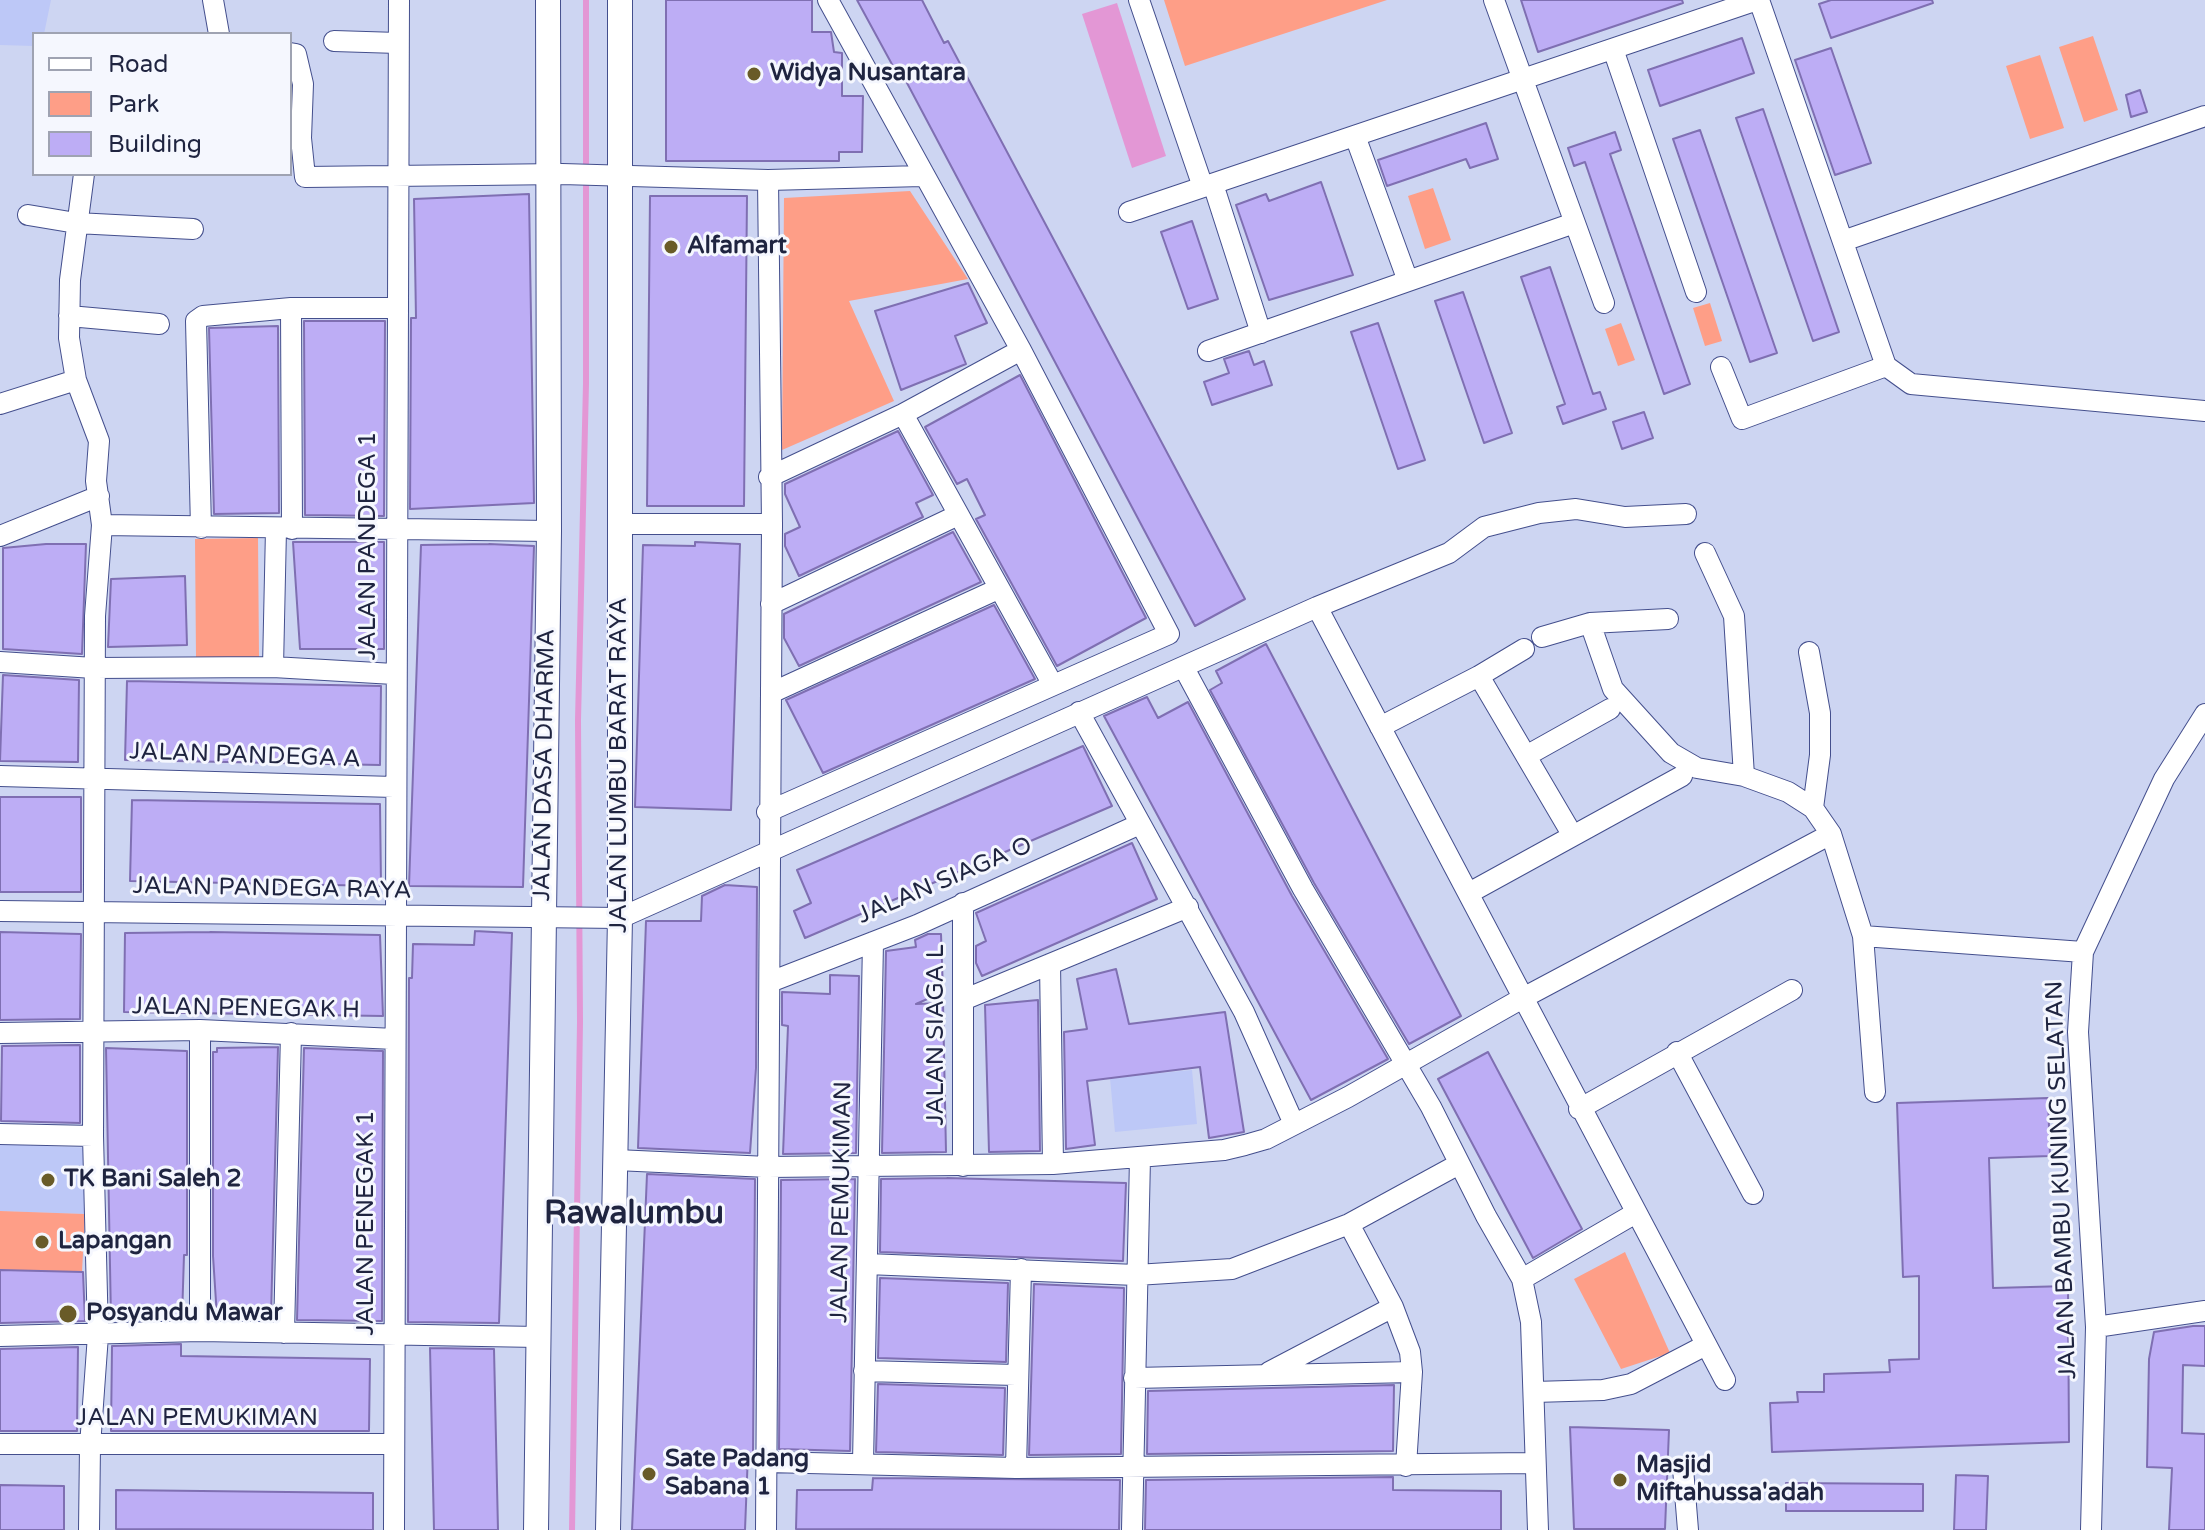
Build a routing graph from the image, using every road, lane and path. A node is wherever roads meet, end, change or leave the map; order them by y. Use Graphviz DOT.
graph roads {
  1 [pos="213,0"];
  2 [pos="399,0"];
  3 [pos="548,0"];
  4 [pos="620,0"];
  5 [pos="828,0"];
  6 [pos="1139,0"];
  7 [pos="1494,0"];
  8 [pos="1758,0"];
  9 [pos="219,32"];
  10 [pos="334,41"];
  11 [pos="398,43"];
  12 [pos="1613,49"];
  13 [pos="292,53"];
  14 [pos="1522,80"];
  15 [pos="2205,116"];
  16 [pos="1355,136"];
  17 [pos="553,175"];
  18 [pos="84,176"];
  19 [pos="396,176"];
  20 [pos="922,176"];
  21 [pos="609,178"];
  22 [pos="768,180"];
  23 [pos="1208,185"];
  24 [pos="1129,212"];
  25 [pos="28,215"];
  26 [pos="76,223"];
  27 [pos="1574,223"];
  28 [pos="193,229"];
  29 [pos="1843,241"];
  30 [pos="1408,281"];
  31 [pos="1696,292"];
  32 [pos="1604,303"];
  33 [pos="291,308"];
  34 [pos="396,308"];
  35 [pos="69,316"];
  36 [pos="159,324"];
  37 [pos="1261,333"];
  38 [pos="1021,350"];
  39 [pos="1208,351"];
  40 [pos="1886,366"];
  41 [pos="1721,367"];
  42 [pos="76,380"];
  43 [pos="0,404"];
  44 [pos="2205,411"];
  45 [pos="903,414"];
  46 [pos="769,477"];
  47 [pos="99,496"];
  48 [pos="1686,514"];
  49 [pos="956,516"];
  50 [pos="621,524"];
  51 [pos="772,524"];
  52 [pos="102,525"];
  53 [pos="201,528"];
  54 [pos="284,529"];
  55 [pos="549,531"];
  56 [pos="395,532"];
  57 [pos="0,536"];
  58 [pos="1705,553"];
  59 [pos="998,589"];
  60 [pos="771,604"];
  61 [pos="1317,607"];
  62 [pos="1668,619"];
  63 [pos="1590,623"];
  64 [pos="1542,637"];
  65 [pos="1524,649"];
  66 [pos="1809,652"];
  67 [pos="0,662"];
  68 [pos="273,667"];
  69 [pos="94,668"];
  70 [pos="1184,668"];
  71 [pos="394,674"];
  72 [pos="1479,676"];
  73 [pos="1053,685"];
  74 [pos="771,693"];
  75 [pos="1610,709"];
  76 [pos="1079,712"];
  77 [pos="2205,714"];
  78 [pos="1380,727"];
  79 [pos="1526,756"];
  80 [pos="0,776"];
  81 [pos="1682,776"];
  82 [pos="1744,776"];
  83 [pos="95,777"];
  84 [pos="394,787"];
  85 [pos="1813,808"];
  86 [pos="767,812"];
  87 [pos="1140,824"];
  88 [pos="1831,834"];
  89 [pos="1573,836"];
  90 [pos="769,849"];
  91 [pos="1469,893"];
  92 [pos="963,903"];
  93 [pos="1188,907"];
  94 [pos="0,911"];
  95 [pos="92,913"];
  96 [pos="554,916"];
  97 [pos="393,917"];
  98 [pos="610,917"];
  99 [pos="1863,936"];
  100 [pos="873,942"];
  101 [pos="2083,952"];
  102 [pos="1050,964"];
  103 [pos="770,982"];
  104 [pos="1792,990"];
  105 [pos="1521,999"];
  106 [pos="963,1000"];
  107 [pos="200,1030"];
  108 [pos="0,1033"];
  109 [pos="291,1033"];
  110 [pos="95,1034"];
  111 [pos="395,1039"];
  112 [pos="1677,1052"];
  113 [pos="1406,1062"];
  114 [pos="1875,1092"];
  115 [pos="1579,1109"];
  116 [pos="1294,1124"];
  117 [pos="0,1134"];
  118 [pos="93,1136"];
  119 [pos="1140,1158"];
  120 [pos="616,1160"];
  121 [pos="1053,1164"];
  122 [pos="1459,1164"];
  123 [pos="870,1165"];
  124 [pos="963,1166"];
  125 [pos="768,1167"];
  126 [pos="1753,1194"];
  127 [pos="1634,1214"];
  128 [pos="1349,1224"];
  129 [pos="867,1264"];
  130 [pos="1021,1269"];
  131 [pos="1136,1275"];
  132 [pos="1522,1279"];
  133 [pos="1393,1307"];
  134 [pos="2205,1311"];
  135 [pos="2096,1327"];
  136 [pos="200,1331"];
  137 [pos="284,1333"];
  138 [pos="98,1335"];
  139 [pos="392,1335"];
  140 [pos="0,1336"];
  141 [pos="538,1337"];
  142 [pos="1706,1345"];
  143 [pos="864,1371"];
  144 [pos="1412,1372"];
  145 [pos="1265,1374"];
  146 [pos="1016,1375"];
  147 [pos="1134,1378"];
  148 [pos="1725,1380"];
  149 [pos="1534,1392"];
  150 [pos="0,1444"];
  151 [pos="394,1444"];
  152 [pos="90,1446"];
  153 [pos="767,1462"];
  154 [pos="863,1463"];
  155 [pos="1535,1463"];
  156 [pos="1133,1466"];
  157 [pos="1406,1466"];
  158 [pos="1016,1468"];
  159 [pos="1683,1468"];
  160 [pos="89,1530"];
  161 [pos="394,1530"];
  162 [pos="536,1530"];
  163 [pos="608,1530"];
  164 [pos="766,1530"];
  165 [pos="1132,1530"];
  166 [pos="1538,1530"];
  167 [pos="1688,1530"];
  168 [pos="2091,1530"];
  1 -- 9 [label="street"];
  2 -- 11 [label="street, JALAN PANDEGA 1"];
  3 -- 17 [label="street, JALAN DASA DHARMA"];
  4 -- 21 [label="street, JALAN LUMBU BARAT RAYA"];
  5 -- 20 [label="street"];
  6 -- 23 [label="street"];
  7 -- 14 [label="street"];
  8 -- 12 [label="street"];
  8 -- 29 [label="street"];
  10 -- 11 [label="street"];
  11 -- 19 [label="street, JALAN PANDEGA 1"];
  12 -- 14 [label="street"];
  12 -- 31 [label="street"];
  13 -- 19 [label="street"];
  14 -- 16 [label="street"];
  14 -- 27 [label="street"];
  15 -- 29 [label="street"];
  16 -- 23 [label="street"];
  16 -- 30 [label="street"];
  17 -- 19 [label="street"];
  17 -- 21 [label="street"];
  17 -- 55 [label="street, JALAN DASA DHARMA"];
  18 -- 26 [label="street"];
  19 -- 34 [label="street, JALAN PANDEGA 1"];
  20 -- 22 [label="street"];
  20 -- 38 [label="street"];
  21 -- 22 [label="street"];
  21 -- 50 [label="street, JALAN LUMBU BARAT RAYA"];
  22 -- 46 [label="street"];
  23 -- 24 [label="street"];
  23 -- 37 [label="street"];
  25 -- 26 [label="street"];
  26 -- 28 [label="street"];
  26 -- 35 [label="street"];
  27 -- 30 [label="street"];
  27 -- 32 [label="street"];
  29 -- 40 [label="street"];
  30 -- 37 [label="street"];
  33 -- 34 [label="street"];
  33 -- 53 [label="street"];
  33 -- 54 [label="street"];
  34 -- 56 [label="street, JALAN PANDEGA 1"];
  35 -- 36 [label="street"];
  35 -- 42 [label="street"];
  37 -- 39 [label="street"];
  38 -- 45 [label="street"];
  38 -- 73 [label="street"];
  40 -- 41 [label="street"];
  40 -- 44 [label="street"];
  42 -- 43 [label="street"];
  42 -- 47 [label="street"];
  45 -- 46 [label="street"];
  45 -- 49 [label="street"];
  46 -- 51 [label="street"];
  47 -- 52 [label="street"];
  47 -- 57 [label="street"];
  48 -- 61 [label="street"];
  49 -- 59 [label="street"];
  49 -- 60 [label="street"];
  50 -- 51 [label="street"];
  50 -- 98 [label="street, JALAN LUMBU BARAT RAYA"];
  51 -- 60 [label="street"];
  52 -- 53 [label="street"];
  52 -- 69 [label="street"];
  53 -- 54 [label="street"];
  54 -- 56 [label="street"];
  54 -- 68 [label="street"];
  55 -- 56 [label="street"];
  55 -- 96 [label="street, JALAN DASA DHARMA"];
  56 -- 71 [label="street, JALAN PANDEGA 1"];
  58 -- 82 [label="street"];
  59 -- 73 [label="street"];
  59 -- 74 [label="street"];
  60 -- 74 [label="street"];
  61 -- 70 [label="street"];
  61 -- 78 [label="street"];
  62 -- 63 [label="street"];
  63 -- 64 [label="street"];
  63 -- 82 [label="street"];
  65 -- 72 [label="street"];
  66 -- 85 [label="street"];
  67 -- 69 [label="street"];
  68 -- 69 [label="street"];
  68 -- 71 [label="street"];
  69 -- 83 [label="street"];
  70 -- 76 [label="street"];
  70 -- 113 [label="street"];
  71 -- 84 [label="street, JALAN PANDEGA 1"];
  72 -- 78 [label="street"];
  72 -- 79 [label="street"];
  73 -- 86 [label="street"];
  74 -- 86 [label="street"];
  75 -- 79 [label="street"];
  76 -- 87 [label="street"];
  76 -- 90 [label="street"];
  77 -- 101 [label="street, JALAN BAMBU KUNING SELATAN"];
  78 -- 91 [label="street"];
  79 -- 89 [label="street"];
  80 -- 83 [label="street, JALAN PANDEGA A"];
  81 -- 89 [label="street"];
  82 -- 85 [label="street"];
  83 -- 84 [label="street, JALAN PANDEGA A"];
  83 -- 95 [label="street"];
  84 -- 97 [label="street, JALAN PANDEGA 1"];
  85 -- 88 [label="street"];
  86 -- 90 [label="street"];
  87 -- 92 [label="street, JALAN SIAGA O"];
  87 -- 93 [label="street"];
  88 -- 99 [label="street"];
  88 -- 105 [label="street"];
  89 -- 91 [label="street"];
  90 -- 98 [label="street"];
  90 -- 103 [label="street"];
  91 -- 105 [label="street"];
  92 -- 100 [label="street, JALAN SIAGA O"];
  92 -- 106 [label="street, JALAN SIAGA L"];
  93 -- 102 [label="street"];
  93 -- 116 [label="street"];
  94 -- 95 [label="street, JALAN PANDEGA RAYA"];
  95 -- 97 [label="street, JALAN PANDEGA RAYA"];
  95 -- 110 [label="street"];
  96 -- 97 [label="street, JALAN PANDEGA RAYA"];
  96 -- 98 [label="street, JALAN PANDEGA RAYA"];
  96 -- 141 [label="street, JALAN DASA DHARMA"];
  97 -- 111 [label="street, JALAN PENEGAK 1"];
  98 -- 120 [label="street, JALAN LUMBU BARAT RAYA"];
  99 -- 101 [label="street"];
  99 -- 114 [label="street"];
  100 -- 103 [label="street, JALAN SIAGA O"];
  100 -- 123 [label="street, JALAN PEMUKIMAN"];
  101 -- 135 [label="street, JALAN BAMBU KUNING SELATAN"];
  102 -- 106 [label="street"];
  102 -- 121 [label="street"];
  103 -- 125 [label="street"];
  104 -- 112 [label="street"];
  105 -- 113 [label="street"];
  105 -- 115 [label="street"];
  106 -- 124 [label="street, JALAN SIAGA L"];
  107 -- 109 [label="street, JALAN PENEGAK H"];
  107 -- 110 [label="street, JALAN PENEGAK H"];
  107 -- 136 [label="street"];
  108 -- 110 [label="street, JALAN PENEGAK H"];
  109 -- 111 [label="street, JALAN PENEGAK H"];
  109 -- 137 [label="street"];
  110 -- 118 [label="street"];
  111 -- 139 [label="street, JALAN PENEGAK 1"];
  112 -- 115 [label="street"];
  112 -- 126 [label="street"];
  113 -- 116 [label="street"];
  113 -- 122 [label="street"];
  115 -- 127 [label="street"];
  116 -- 119 [label="street"];
  117 -- 118 [label="street"];
  118 -- 138 [label="street"];
  119 -- 121 [label="street"];
  119 -- 131 [label="street"];
  120 -- 125 [label="street"];
  120 -- 163 [label="street, JALAN LUMBU BARAT RAYA"];
  121 -- 124 [label="street"];
  122 -- 128 [label="street"];
  122 -- 132 [label="street"];
  123 -- 124 [label="street"];
  123 -- 125 [label="street"];
  123 -- 129 [label="street, JALAN PEMUKIMAN"];
  125 -- 153 [label="street"];
  127 -- 132 [label="street"];
  127 -- 142 [label="street"];
  128 -- 131 [label="street"];
  128 -- 133 [label="street"];
  129 -- 130 [label="street"];
  129 -- 143 [label="street, JALAN PEMUKIMAN"];
  130 -- 131 [label="street"];
  130 -- 146 [label="street"];
  131 -- 147 [label="street"];
  132 -- 149 [label="street"];
  133 -- 144 [label="street"];
  133 -- 145 [label="street"];
  134 -- 135 [label="street"];
  135 -- 168 [label="street, JALAN BAMBU KUNING SELATAN"];
  136 -- 137 [label="street"];
  136 -- 138 [label="street"];
  137 -- 139 [label="street"];
  138 -- 140 [label="street"];
  138 -- 152 [label="street"];
  139 -- 141 [label="street"];
  139 -- 151 [label="street, JALAN PENEGAK 1"];
  141 -- 162 [label="street, JALAN DASA DHARMA"];
  142 -- 148 [label="street"];
  142 -- 149 [label="street"];
  143 -- 146 [label="street"];
  143 -- 154 [label="street, JALAN PEMUKIMAN"];
  144 -- 145 [label="street"];
  144 -- 157 [label="street"];
  145 -- 147 [label="street"];
  146 -- 158 [label="street"];
  147 -- 156 [label="street"];
  149 -- 155 [label="street"];
  150 -- 152 [label="street, JALAN PEMUKIMAN"];
  151 -- 152 [label="street, JALAN PEMUKIMAN"];
  151 -- 161 [label="street, JALAN PENEGAK 1"];
  152 -- 160 [label="street"];
  153 -- 154 [label="street"];
  153 -- 164 [label="street"];
  154 -- 158 [label="street"];
  155 -- 157 [label="street"];
  155 -- 166 [label="street"];
  156 -- 157 [label="street"];
  156 -- 158 [label="street"];
  156 -- 165 [label="street"];
  159 -- 167 [label="street"];
}
